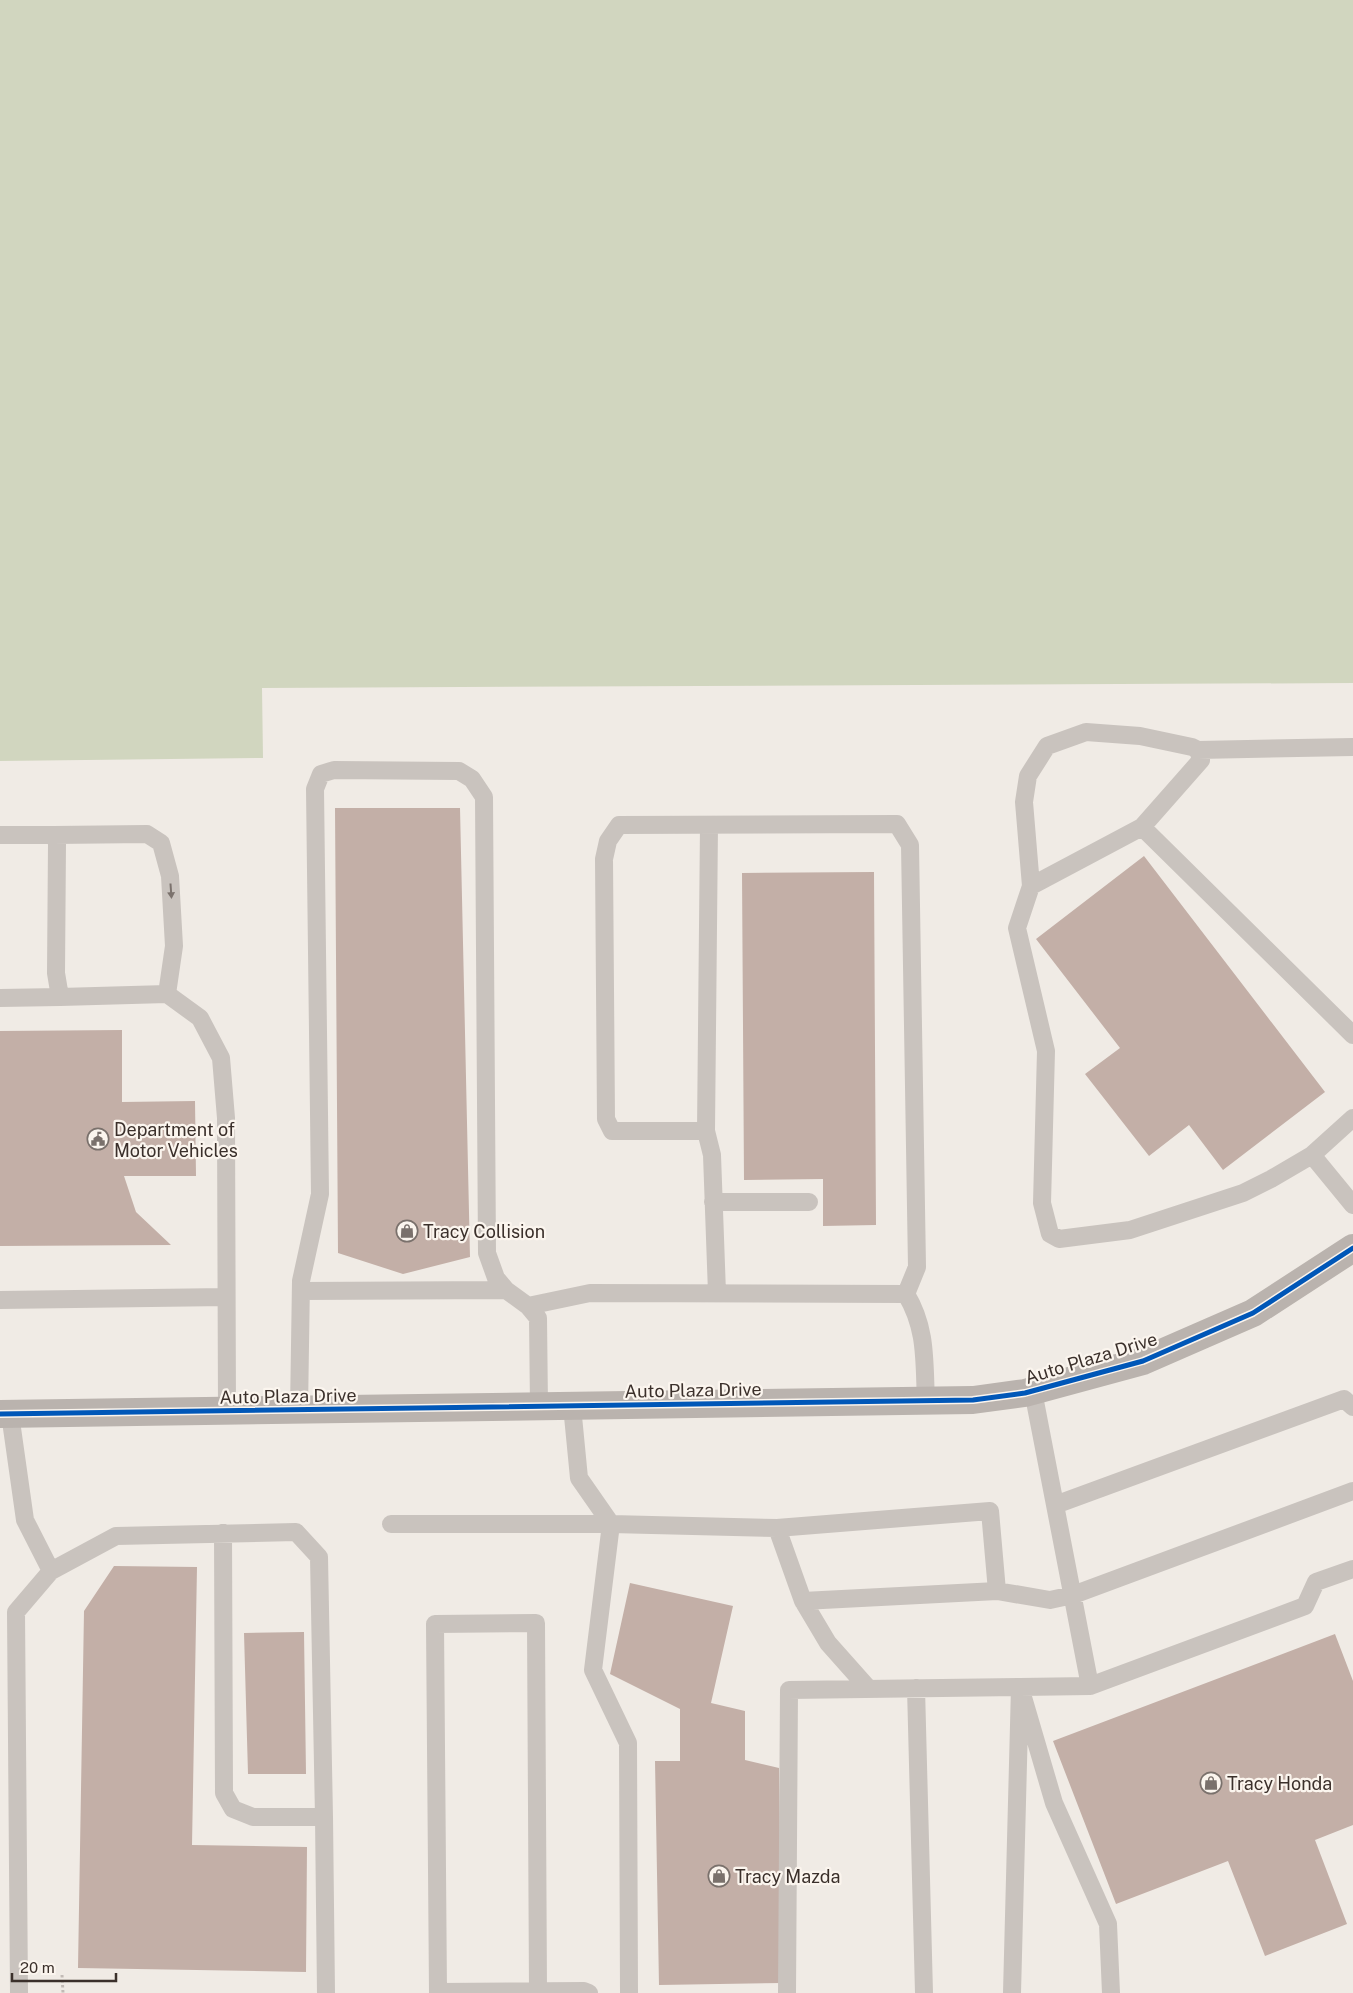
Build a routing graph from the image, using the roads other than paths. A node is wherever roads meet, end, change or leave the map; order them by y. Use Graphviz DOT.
graph roads {
  1 [pos="1353,747"];
  2 [pos="1198,750"];
  3 [pos="709,825"];
  4 [pos="1142,827"];
  5 [pos="0,835"];
  6 [pos="54,835"];
  7 [pos="1031,886"];
  8 [pos="167,994"];
  9 [pos="60,997"];
  10 [pos="0,998"];
  11 [pos="1353,1035"];
  12 [pos="1353,1118"];
  13 [pos="706,1131"];
  14 [pos="1312,1155"];
  15 [pos="713,1202"];
  16 [pos="809,1202"];
  17 [pos="1353,1205"];
  18 [pos="1353,1248"];
  19 [pos="506,1290"];
  20 [pos="301,1291"];
  21 [pos="717,1293"];
  22 [pos="906,1294"];
  23 [pos="226,1297"];
  24 [pos="0,1300"];
  25 [pos="528,1306"];
  26 [pos="1033,1391"];
  27 [pos="926,1401"];
  28 [pos="539,1406"];
  29 [pos="572,1406"];
  30 [pos="1353,1407"];
  31 [pos="299,1410"];
  32 [pos="227,1411"];
  33 [pos="5,1414"];
  34 [pos="1353,1491"];
  35 [pos="1055,1505"];
  36 [pos="391,1524"];
  37 [pos="611,1524"];
  38 [pos="777,1528"];
  39 [pos="222,1533"];
  40 [pos="1353,1569"];
  41 [pos="52,1571"];
  42 [pos="997,1591"];
  43 [pos="1073,1595"];
  44 [pos="803,1601"];
  45 [pos="1090,1686"];
  46 [pos="1020,1687"];
  47 [pos="868,1688"];
  48 [pos="916,1688"];
  49 [pos="324,1817"];
  50 [pos="538,1991"];
  51 [pos="19,1993"];
  52 [pos="326,1993"];
  53 [pos="589,1993"];
  54 [pos="629,1993"];
  55 [pos="787,1993"];
  56 [pos="924,1993"];
  57 [pos="1012,1993"];
  58 [pos="1112,1993"];
  1 -- 2 [label="lane"];
  2 -- 4 [label="lane"];
  2 -- 7 [label="lane"];
  3 -- 13 [label="lane"];
  3 -- 13 [label="lane"];
  3 -- 22 [label="lane"];
  4 -- 7 [label="lane"];
  4 -- 11 [label="lane"];
  5 -- 6 [label="lane"];
  6 -- 8 [label="lane, one-way"];
  6 -- 9 [label="lane"];
  7 -- 14 [label="lane"];
  8 -- 9 [label="lane"];
  8 -- 23 [label="lane"];
  9 -- 10 [label="lane"];
  12 -- 14 [label="lane"];
  13 -- 15 [label="lane"];
  14 -- 17 [label="lane"];
  15 -- 16 [label="lane"];
  15 -- 21 [label="lane"];
  18 -- 26 [label="street, Auto Plaza Drive"];
  19 -- 20 [label="lane"];
  19 -- 20 [label="lane"];
  19 -- 25 [label="lane"];
  20 -- 31 [label="lane"];
  21 -- 22 [label="lane"];
  21 -- 25 [label="lane"];
  22 -- 27 [label="lane"];
  23 -- 24 [label="lane"];
  23 -- 32 [label="lane"];
  25 -- 28 [label="lane"];
  26 -- 27 [label="street, Auto Plaza Drive"];
  26 -- 35 [label="lane"];
  27 -- 29 [label="street, Auto Plaza Drive"];
  28 -- 29 [label="street, Auto Plaza Drive"];
  28 -- 31 [label="street, Auto Plaza Drive"];
  29 -- 37 [label="lane"];
  30 -- 35 [label="lane"];
  31 -- 32 [label="street, Auto Plaza Drive"];
  32 -- 33 [label="street, Auto Plaza Drive"];
  33 -- 41 [label="lane"];
  34 -- 43 [label="lane"];
  35 -- 43 [label="lane"];
  36 -- 37 [label="lane"];
  37 -- 38 [label="lane"];
  37 -- 54 [label="lane"];
  38 -- 42 [label="lane"];
  38 -- 44 [label="lane"];
  39 -- 41 [label="lane"];
  39 -- 49 [label="lane"];
  39 -- 49 [label="lane"];
  40 -- 45 [label="lane"];
  41 -- 51 [label="lane"];
  42 -- 43 [label="lane"];
  42 -- 44 [label="lane"];
  43 -- 45 [label="lane"];
  44 -- 47 [label="lane"];
  45 -- 46 [label="lane"];
  46 -- 48 [label="lane"];
  46 -- 57 [label="lane"];
  46 -- 58 [label="lane"];
  47 -- 48 [label="lane"];
  47 -- 55 [label="lane"];
  48 -- 56 [label="lane"];
  49 -- 52 [label="lane"];
  50 -- 50 [label="lane"];
  50 -- 53 [label="lane"];
}
